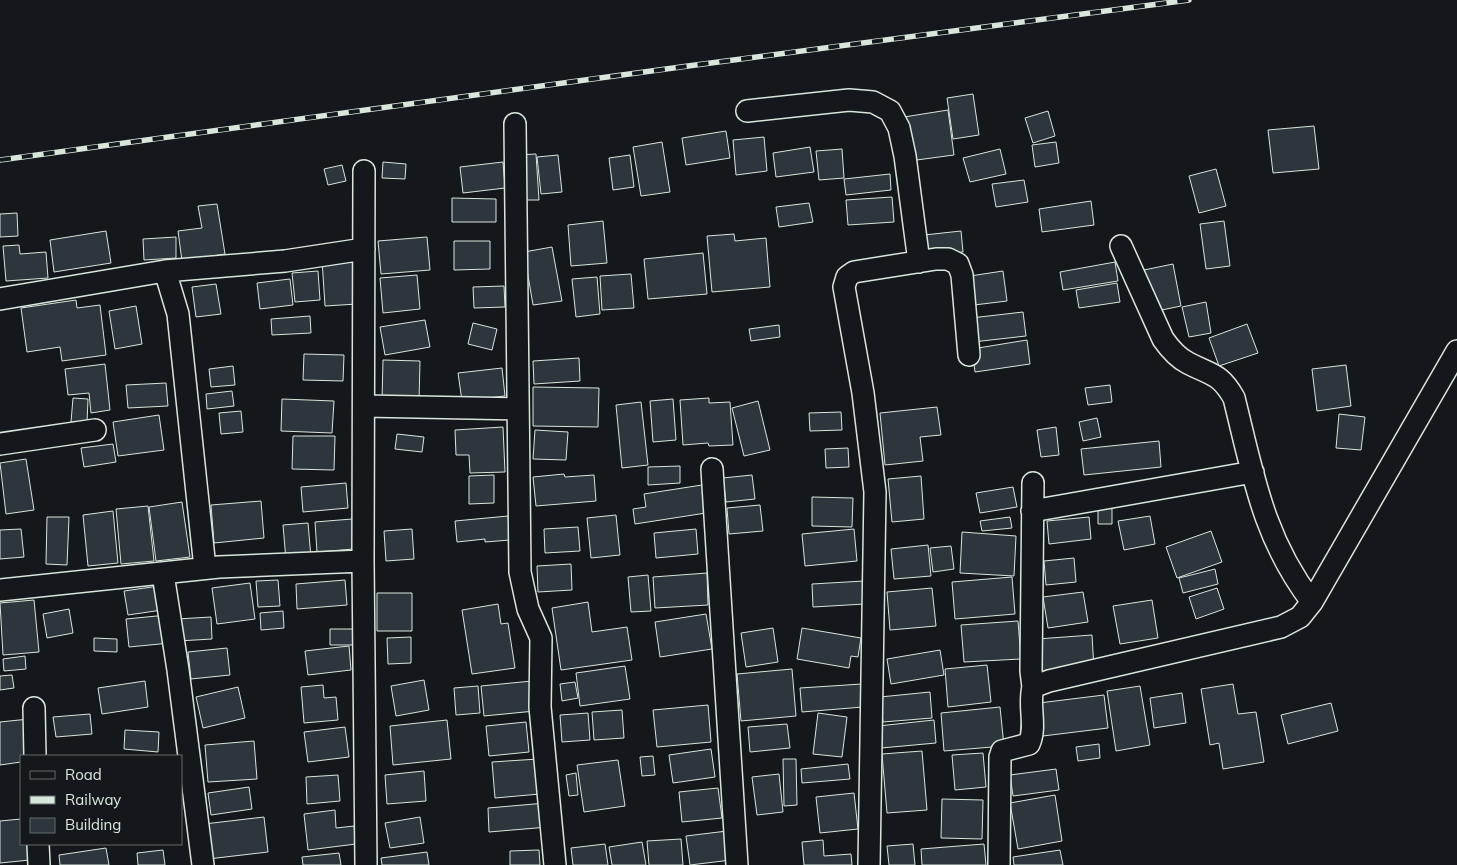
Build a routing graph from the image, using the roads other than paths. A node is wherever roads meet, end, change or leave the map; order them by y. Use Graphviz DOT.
graph roads {
  1 [pos="747,111"];
  2 [pos="515,124"];
  3 [pos="364,171"];
  4 [pos="1121,246"];
  5 [pos="364,249"];
  6 [pos="918,262"];
  7 [pos="165,272"];
  8 [pos="0,299"];
  9 [pos="1457,351"];
  10 [pos="969,355"];
  11 [pos="364,406"];
  12 [pos="518,409"];
  13 [pos="95,430"];
  14 [pos="0,444"];
  15 [pos="712,469"];
  16 [pos="1253,472"];
  17 [pos="1033,483"];
  18 [pos="1032,511"];
  19 [pos="363,561"];
  20 [pos="205,568"];
  21 [pos="163,574"];
  22 [pos="0,590"];
  23 [pos="1312,602"];
  24 [pos="1033,687"];
  25 [pos="34,708"];
  26 [pos="36,755"];
  27 [pos="38,845"];
  28 [pos="39,865"];
  29 [pos="203,865"];
  30 [pos="366,865"];
  31 [pos="555,865"];
  32 [pos="737,865"];
  33 [pos="869,865"];
  34 [pos="999,865"];
  1 -- 6 [label="street"];
  2 -- 12 [label="street"];
  3 -- 5 [label="street"];
  4 -- 16 [label="street"];
  5 -- 7 [label="street"];
  5 -- 11 [label="street"];
  6 -- 10 [label="street"];
  6 -- 33 [label="street"];
  7 -- 8 [label="street"];
  7 -- 20 [label="street"];
  9 -- 23 [label="street"];
  11 -- 12 [label="street"];
  11 -- 19 [label="street"];
  12 -- 31 [label="street"];
  13 -- 14 [label="street"];
  15 -- 32 [label="street"];
  16 -- 18 [label="street"];
  16 -- 23 [label="street"];
  17 -- 18 [label="street"];
  18 -- 24 [label="street"];
  19 -- 20 [label="street"];
  19 -- 30 [label="street"];
  20 -- 21 [label="street"];
  21 -- 22 [label="street"];
  21 -- 29 [label="street"];
  23 -- 24 [label="street"];
  24 -- 34 [label="street"];
  25 -- 26 [label="street"];
  27 -- 28 [label="street"];
}
